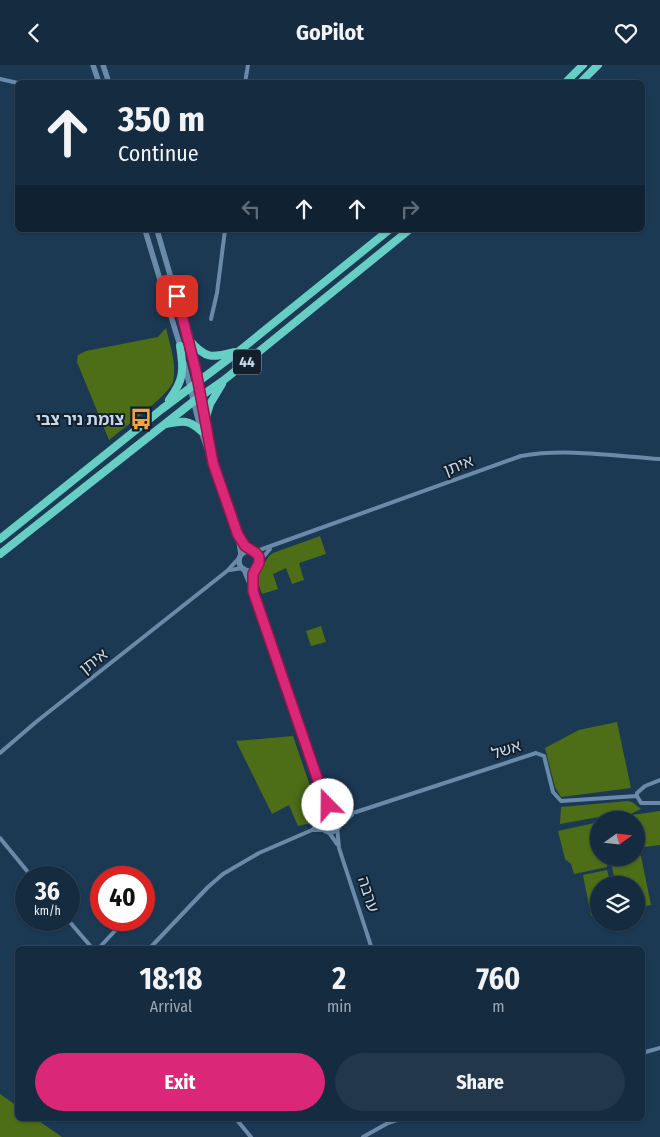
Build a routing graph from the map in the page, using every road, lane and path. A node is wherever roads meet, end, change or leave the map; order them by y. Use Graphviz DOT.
graph roads {
  1 [pos="93,65"];
  2 [pos="103,65"];
  3 [pos="248,65"];
  4 [pos="583,65"];
  5 [pos="598,65"];
  6 [pos="0,79"];
  7 [pos="97,80"];
  8 [pos="108,80"];
  9 [pos="246,80"];
  10 [pos="568,80"];
  11 [pos="583,80"];
  12 [pos="15,82"];
  13 [pos="146,232"];
  14 [pos="158,232"];
  15 [pos="226,232"];
  16 [pos="387,232"];
  17 [pos="408,232"];
  18 [pos="211,319"];
  19 [pos="190,340"];
  20 [pos="180,346"];
  21 [pos="239,351"];
  22 [pos="224,380"];
  23 [pos="198,381"];
  24 [pos="191,386"];
  25 [pos="197,399"];
  26 [pos="162,409"];
  27 [pos="205,420"];
  28 [pos="164,425"];
  29 [pos="201,431"];
  30 [pos="660,459"];
  31 [pos="213,463"];
  32 [pos="238,535"];
  33 [pos="0,539"];
  34 [pos="274,546"];
  35 [pos="253,551"];
  36 [pos="0,555"];
  37 [pos="240,556"];
  38 [pos="258,565"];
  39 [pos="243,569"];
  40 [pos="228,571"];
  41 [pos="253,591"];
  42 [pos="0,753"];
  43 [pos="660,780"];
  44 [pos="637,796"];
  45 [pos="324,798"];
  46 [pos="660,803"];
  47 [pos="356,812"];
  48 [pos="334,815"];
  49 [pos="323,819"];
  50 [pos="338,826"];
  51 [pos="326,830"];
  52 [pos="309,832"];
  53 [pos="0,838"];
  54 [pos="339,849"];
  55 [pos="23,866"];
  56 [pos="77,931"];
  57 [pos="115,931"];
  58 [pos="90,946"];
  59 [pos="101,946"];
  60 [pos="152,946"];
  61 [pos="371,946"];
  62 [pos="660,1048"];
  63 [pos="645,1052"];
  64 [pos="238,1121"];
  65 [pos="395,1121"];
  66 [pos="252,1137"];
  67 [pos="363,1137"];
  1 -- 7 [label="street"];
  2 -- 8 [label="street"];
  3 -- 9 [label="street"];
  4 -- 10 [label="highway"];
  5 -- 11 [label="highway"];
  6 -- 12 [label="street"];
  13 -- 20 [label="street"];
  14 -- 19 [label="street"];
  15 -- 18 [label="street"];
  16 -- 21 [label="highway, 44"];
  17 -- 22 [label="highway, 44"];
  19 -- 21 [label="highway"];
  19 -- 23 [label="street"];
  20 -- 24 [label="street"];
  20 -- 26 [label="highway"];
  21 -- 23 [label="highway, 44"];
  22 -- 25 [label="highway, 44"];
  22 -- 27 [label="highway"];
  23 -- 24 [label="highway, 44"];
  23 -- 25 [label="street"];
  24 -- 25 [label="street"];
  24 -- 26 [label="highway, 44"];
  25 -- 27 [label="street"];
  25 -- 28 [label="highway, 44"];
  25 -- 29 [label="street"];
  26 -- 33 [label="highway, 44"];
  27 -- 31 [label="street"];
  28 -- 29 [label="highway"];
  28 -- 36 [label="highway, 44"];
  29 -- 31 [label="street"];
  30 -- 34 [label="street, איתן"];
  31 -- 32 [label="street"];
  32 -- 35 [label="street"];
  32 -- 37 [label="street"];
  34 -- 35 [label="street, איתן"];
  34 -- 38 [label="street, איתן"];
  35 -- 37 [label="street"];
  35 -- 38 [label="street"];
  37 -- 39 [label="street"];
  37 -- 40 [label="street, איתן"];
  38 -- 39 [label="street"];
  38 -- 41 [label="street"];
  39 -- 40 [label="street"];
  39 -- 41 [label="street"];
  40 -- 42 [label="street, איתן"];
  41 -- 45 [label="street"];
  43 -- 44 [label="street"];
  44 -- 46 [label="street, אשל"];
  44 -- 47 [label="street, אשל"];
  45 -- 48 [label="street"];
  45 -- 49 [label="street"];
  47 -- 48 [label="street, אשל"];
  47 -- 50 [label="street, אשל"];
  48 -- 49 [label="street"];
  48 -- 50 [label="street"];
  49 -- 51 [label="street"];
  49 -- 52 [label="street"];
  50 -- 51 [label="street"];
  50 -- 54 [label="street, ערבה"];
  51 -- 52 [label="street"];
  51 -- 54 [label="street, ערבה"];
  52 -- 60 [label="street"];
  53 -- 55 [label="street"];
  54 -- 61 [label="street, ערבה"];
  56 -- 58 [label="street"];
  57 -- 59 [label="street"];
  62 -- 63 [label="street"];
  64 -- 66 [label="street"];
  65 -- 67 [label="street"];
}
